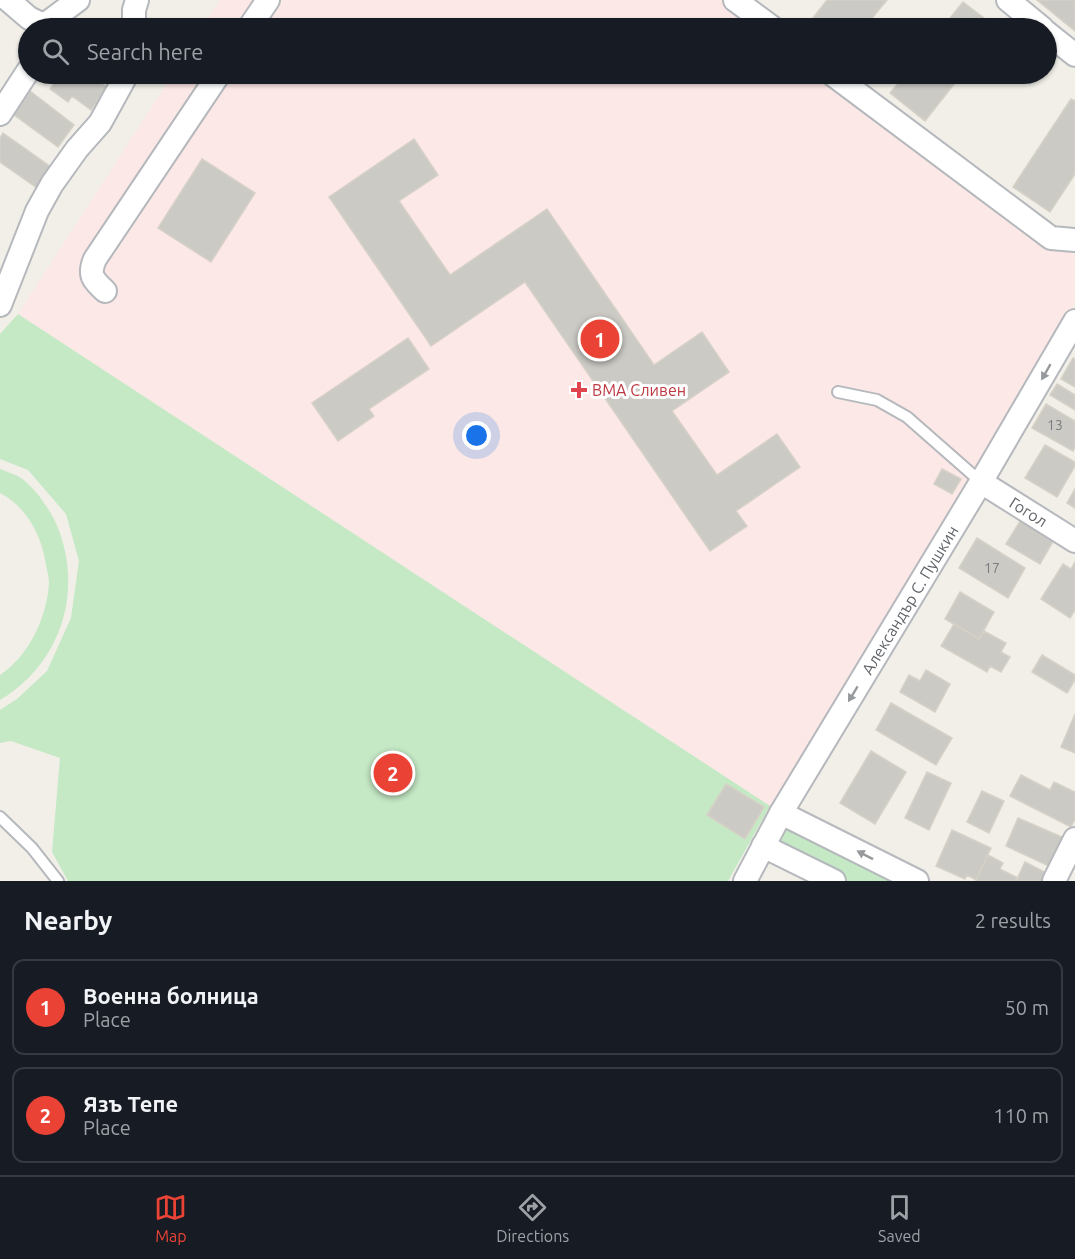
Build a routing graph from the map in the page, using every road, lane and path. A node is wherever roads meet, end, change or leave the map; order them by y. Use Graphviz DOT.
graph roads {
  1 [pos="8,0"];
  2 [pos="78,0"];
  3 [pos="137,0"];
  4 [pos="268,0"];
  5 [pos="735,0"];
  6 [pos="1008,0"];
  7 [pos="29,18"];
  8 [pos="57,18"];
  9 [pos="134,18"];
  10 [pos="256,18"];
  11 [pos="759,18"];
  12 [pos="1030,18"];
  13 [pos="1057,41"];
  14 [pos="1075,56"];
  15 [pos="20,84"];
  16 [pos="121,84"];
  17 [pos="212,84"];
  18 [pos="845,84"];
  19 [pos="0,114"];
  20 [pos="1075,240"];
  21 [pos="105,291"];
  22 [pos="0,305"];
  23 [pos="1075,321"];
  24 [pos="838,392"];
  25 [pos="981,482"];
  26 [pos="1075,541"];
  27 [pos="781,813"];
  28 [pos="0,818"];
  29 [pos="763,846"];
  30 [pos="1072,851"];
  31 [pos="58,881"];
  32 [pos="745,881"];
  33 [pos="834,881"];
  34 [pos="917,881"];
  35 [pos="1054,881"];
  1 -- 7 [label="street"];
  2 -- 8 [label="street"];
  3 -- 9 [label="street"];
  4 -- 10 [label="street"];
  5 -- 11 [label="street"];
  6 -- 12 [label="street"];
  13 -- 14 [label="street"];
  15 -- 19 [label="street"];
  16 -- 22 [label="street"];
  17 -- 21 [label="street"];
  18 -- 20 [label="street"];
  23 -- 25 [label="street, Александър С. Пушкин, one-way"];
  24 -- 25 [label="lane"];
  25 -- 26 [label="street, Гогол"];
  25 -- 27 [label="street, Александър С. Пушкин, one-way"];
  27 -- 29 [label="street, Александър С. Пушкин"];
  34 -- 27 [label="street, one-way"];
  28 -- 31 [label="lane"];
  29 -- 32 [label="street, Александър С. Пушкин"];
  29 -- 33 [label="street"];
  30 -- 35 [label="street"];
}
